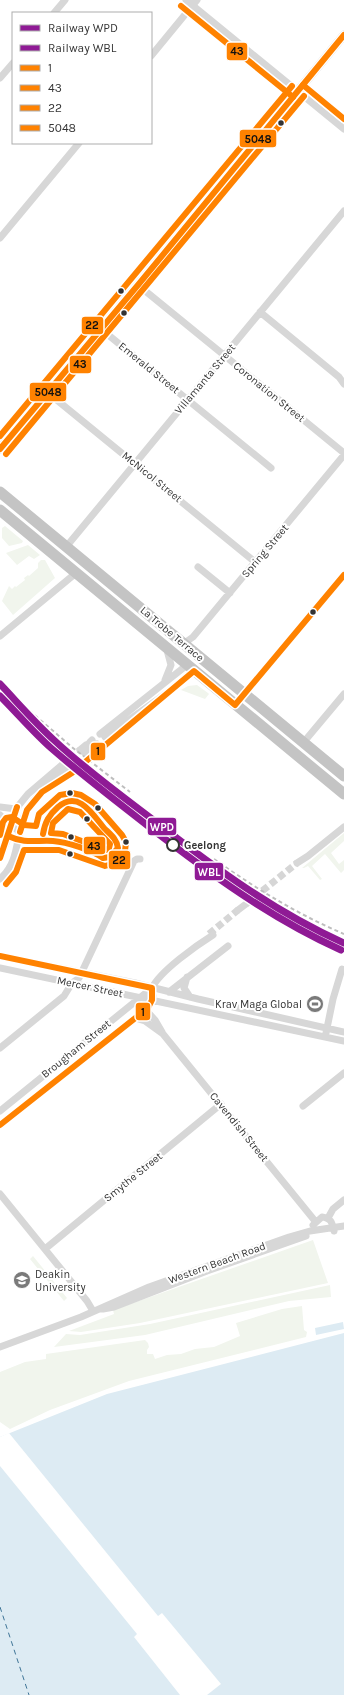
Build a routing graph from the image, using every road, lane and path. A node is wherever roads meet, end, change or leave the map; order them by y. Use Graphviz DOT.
graph roads {
  1 [pos="65,0"];
  2 [pos="186,0"];
  3 [pos="195,3"];
  4 [pos="55,12"];
  5 [pos="344,35"];
  6 [pos="152,55"];
  7 [pos="12,64"];
  8 [pos="0,78"];
  9 [pos="298,92"];
  10 [pos="343,126"];
  11 [pos="78,144"];
  12 [pos="344,211"];
  13 [pos="0,238"];
  14 [pos="138,285"];
  15 [pos="260,312"];
  16 [pos="101,329"];
  17 [pos="225,355"];
  18 [pos="344,384"];
  19 [pos="48,392"];
  20 [pos="188,400"];
  21 [pos="0,449"];
  22 [pos="344,454"];
  23 [pos="134,463"];
  24 [pos="272,468"];
  25 [pos="0,492"];
  26 [pos="0,510"];
  27 [pos="66,547"];
  28 [pos="255,562"];
  29 [pos="198,567"];
  30 [pos="76,573"];
  31 [pos="344,575"];
  32 [pos="230,593"];
  33 [pos="0,636"];
  34 [pos="183,644"];
  35 [pos="165,647"];
  36 [pos="199,657"];
  37 [pos="190,668"];
  38 [pos="160,687"];
  39 [pos="244,694"];
  40 [pos="344,694"];
  41 [pos="141,703"];
  42 [pos="235,705"];
  43 [pos="112,732"];
  44 [pos="303,743"];
  45 [pos="70,758"];
  46 [pos="344,776"];
  47 [pos="48,778"];
  48 [pos="344,794"];
  49 [pos="0,807"];
  50 [pos="16,809"];
  51 [pos="0,814"];
  52 [pos="10,825"];
  53 [pos="344,827"];
  54 [pos="0,830"];
  55 [pos="20,832"];
  56 [pos="8,836"];
  57 [pos="19,841"];
  58 [pos="0,858"];
  59 [pos="140,859"];
  60 [pos="299,864"];
  61 [pos="0,879"];
  62 [pos="248,905"];
  63 [pos="240,911"];
  64 [pos="211,934"];
  65 [pos="228,946"];
  66 [pos="0,956"];
  67 [pos="47,964"];
  68 [pos="0,968"];
  69 [pos="342,969"];
  70 [pos="83,972"];
  71 [pos="188,976"];
  72 [pos="44,977"];
  73 [pos="72,983"];
  74 [pos="152,988"];
  75 [pos="170,992"];
  76 [pos="190,997"];
  77 [pos="140,998"];
  78 [pos="152,1000"];
  79 [pos="145,1010"];
  80 [pos="134,1018"];
  81 [pos="327,1028"];
  82 [pos="344,1032"];
  83 [pos="163,1034"];
  84 [pos="325,1037"];
  85 [pos="344,1041"];
  86 [pos="0,1048"];
  87 [pos="344,1073"];
  88 [pos="221,1104"];
  89 [pos="303,1106"];
  90 [pos="0,1111"];
  91 [pos="0,1124"];
  92 [pos="0,1194"];
  93 [pos="344,1200"];
  94 [pos="328,1218"];
  95 [pos="315,1222"];
  96 [pos="344,1226"];
  97 [pos="334,1230"];
  98 [pos="344,1230"];
  99 [pos="312,1233"];
  100 [pos="45,1249"];
  101 [pos="93,1311"];
  102 [pos="0,1347"];
  1 -- 4 [label="street"];
  2 -- 3 [label="street"];
  3 -- 6 [label="street"];
  3 -- 9 [label="street"];
  5 -- 9 [label="main road"];
  7 -- 8 [label="street"];
  9 -- 10 [label="street"];
  9 -- 14 [label="main road"];
  11 -- 13 [label="street"];
  12 -- 15 [label="street, Villamanta Street"];
  14 -- 16 [label="main road"];
  14 -- 17 [label="street, Coronation Street"];
  15 -- 17 [label="street, Villamanta Street"];
  15 -- 18 [label="street"];
  16 -- 19 [label="main road"];
  16 -- 20 [label="street, Emerald Street"];
  17 -- 20 [label="street, Villamanta Street"];
  17 -- 22 [label="street, Coronation Street"];
  19 -- 21 [label="main road"];
  19 -- 23 [label="street, McNicol Street"];
  20 -- 23 [label="street, Villamanta Street"];
  20 -- 24 [label="street, Emerald Street"];
  22 -- 28 [label="street, Spring Street"];
  23 -- 27 [label="street, Villamanta Street"];
  23 -- 28 [label="street, McNicol Street"];
  25 -- 27 [label="highway, La Trobe Terrace"];
  26 -- 30 [label="highway, La Trobe Terrace"];
  27 -- 34 [label="highway, La Trobe Terrace"];
  28 -- 32 [label="street, Spring Street"];
  29 -- 32 [label="street"];
  30 -- 33 [label="street"];
  30 -- 35 [label="highway, La Trobe Terrace"];
  31 -- 39 [label="street"];
  32 -- 34 [label="street, Spring Street"];
  34 -- 36 [label="highway, La Trobe Terrace"];
  35 -- 37 [label="highway, La Trobe Terrace"];
  35 -- 38 [label="street"];
  36 -- 37 [label="highway"];
  36 -- 39 [label="highway, La Trobe Terrace"];
  37 -- 38 [label="street"];
  37 -- 42 [label="highway, La Trobe Terrace"];
  37 -- 43 [label="street"];
  38 -- 41 [label="street"];
  39 -- 42 [label="highway"];
  39 -- 44 [label="highway, La Trobe Terrace"];
  40 -- 44 [label="street"];
  41 -- 43 [label="street"];
  41 -- 43 [label="street"];
  42 -- 48 [label="highway, La Trobe Terrace"];
  44 -- 46 [label="highway, La Trobe Terrace"];
  45 -- 47 [label="street"];
  47 -- 50 [label="street"];
  47 -- 55 [label="street"];
  49 -- 50 [label="street"];
  50 -- 52 [label="street"];
  51 -- 52 [label="street"];
  52 -- 55 [label="street"];
  52 -- 56 [label="street"];
  53 -- 60 [label="street"];
  54 -- 56 [label="street"];
  55 -- 57 [label="street"];
  56 -- 57 [label="street"];
  56 -- 58 [label="street"];
  57 -- 61 [label="street"];
  59 -- 70 [label="street"];
  62 -- 63 [label="street"];
  64 -- 74 [label="street, Brougham Street"];
  65 -- 71 [label="street"];
  66 -- 67 [label="street, Mercer Street"];
  67 -- 70 [label="street, Mercer Street"];
  67 -- 72 [label="street"];
  68 -- 72 [label="street, Mercer Street"];
  69 -- 81 [label="street"];
  70 -- 73 [label="street"];
  70 -- 74 [label="street, Mercer Street"];
  71 -- 75 [label="street"];
  71 -- 76 [label="street"];
  72 -- 73 [label="street, Mercer Street"];
  73 -- 77 [label="street, Mercer Street"];
  73 -- 86 [label="street"];
  74 -- 75 [label="street, Mercer Street"];
  74 -- 77 [label="street, Brougham Street"];
  74 -- 78 [label="street"];
  75 -- 76 [label="street, Mercer Street"];
  76 -- 81 [label="street, Mercer Street"];
  77 -- 78 [label="street, Mercer Street"];
  77 -- 90 [label="street, Brougham Street"];
  78 -- 79 [label="street, Brougham Street"];
  78 -- 84 [label="street, Mercer Street"];
  79 -- 80 [label="street, Brougham Street"];
  79 -- 83 [label="street, Cavendish Street"];
  80 -- 83 [label="street, Cavendish Street"];
  80 -- 91 [label="street, Brougham Street"];
  81 -- 82 [label="street, Mercer Street"];
  81 -- 84 [label="street"];
  83 -- 88 [label="street, Cavendish Street"];
  84 -- 85 [label="street, Mercer Street"];
  87 -- 89 [label="street"];
  88 -- 95 [label="street, Cavendish Street"];
  88 -- 100 [label="street, Smythe Street"];
  92 -- 100 [label="street"];
  93 -- 94 [label="street"];
  94 -- 95 [label="street"];
  94 -- 97 [label="street"];
  95 -- 99 [label="street"];
  96 -- 97 [label="street, Western Beach Road"];
  97 -- 98 [label="street, Western Beach Road"];
  97 -- 99 [label="street, Western Beach Road"];
  99 -- 101 [label="street, Western Beach Road"];
  100 -- 101 [label="street"];
  101 -- 102 [label="street, Western Beach Road"];
}
